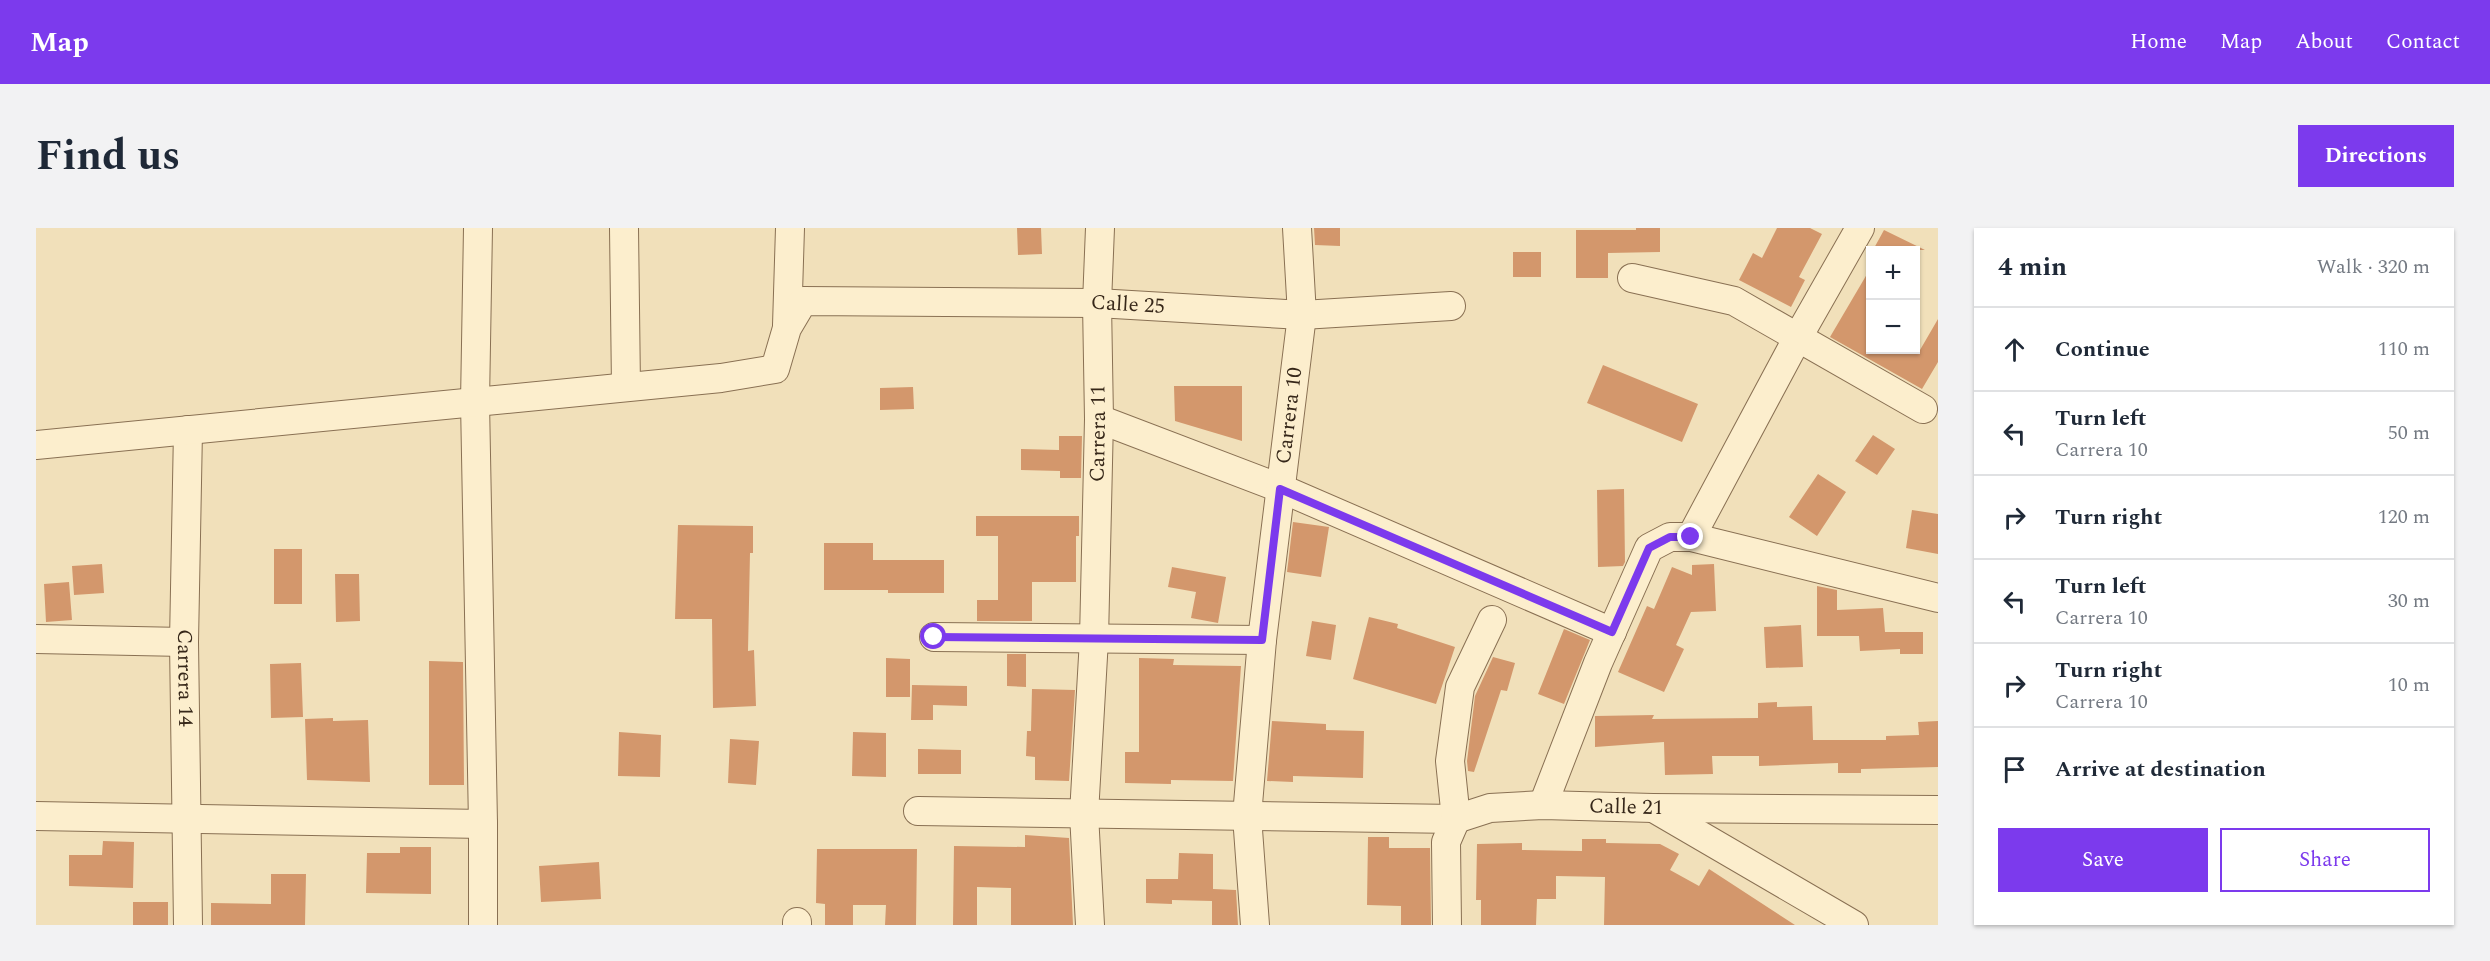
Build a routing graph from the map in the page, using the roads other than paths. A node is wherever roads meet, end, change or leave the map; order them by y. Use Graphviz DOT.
graph roads {
  1 [pos="478,228"];
  2 [pos="624,228"];
  3 [pos="789,228"];
  4 [pos="1100,228"];
  5 [pos="1298,228"];
  6 [pos="1860,228"];
  7 [pos="1632,278"];
  8 [pos="1096,303"];
  9 [pos="1451,306"];
  10 [pos="1302,315"];
  11 [pos="787,328"];
  12 [pos="1798,337"];
  13 [pos="626,387"];
  14 [pos="475,402"];
  15 [pos="1923,409"];
  16 [pos="1099,419"];
  17 [pos="188,430"];
  18 [pos="36,445"];
  19 [pos="1280,489"];
  20 [pos="1691,537"];
  21 [pos="1938,598"];
  22 [pos="1492,620"];
  23 [pos="1612,632"];
  24 [pos="934,637"];
  25 [pos="36,639"];
  26 [pos="1094,639"];
  27 [pos="1262,640"];
  28 [pos="184,642"];
  29 [pos="1544,805"];
  30 [pos="1653,808"];
  31 [pos="1938,810"];
  32 [pos="918,811"];
  33 [pos="1084,814"];
  34 [pos="36,816"];
  35 [pos="1248,816"];
  36 [pos="189,818"];
  37 [pos="1456,819"];
  38 [pos="483,824"];
  39 [pos="1842,922"];
  40 [pos="188,925"];
  41 [pos="483,925"];
  42 [pos="1090,925"];
  43 [pos="1255,925"];
  44 [pos="1447,925"];
  1 -- 14 [label="street"];
  2 -- 13 [label="street"];
  3 -- 11 [label="street"];
  4 -- 8 [label="street, Carrera 11"];
  5 -- 10 [label="street, Carrera 10"];
  6 -- 12 [label="street"];
  7 -- 12 [label="street"];
  8 -- 10 [label="street, Calle 25"];
  8 -- 11 [label="street, Calle 25"];
  8 -- 16 [label="street, Carrera 11"];
  9 -- 10 [label="street, Calle 25"];
  10 -- 19 [label="street, Carrera 10"];
  11 -- 13 [label="street"];
  12 -- 15 [label="street"];
  12 -- 20 [label="street"];
  13 -- 14 [label="street"];
  14 -- 17 [label="street"];
  14 -- 38 [label="street"];
  16 -- 19 [label="street"];
  16 -- 26 [label="street, Carrera 11"];
  17 -- 18 [label="street"];
  17 -- 28 [label="street, Carrera 14"];
  19 -- 23 [label="street"];
  19 -- 27 [label="street, Carrera 10"];
  20 -- 21 [label="street"];
  20 -- 23 [label="street"];
  22 -- 37 [label="street"];
  23 -- 29 [label="street"];
  24 -- 26 [label="street"];
  25 -- 28 [label="street"];
  26 -- 27 [label="street"];
  26 -- 33 [label="street, Carrera 11"];
  27 -- 35 [label="street, Carrera 10"];
  28 -- 36 [label="street, Carrera 14"];
  29 -- 30 [label="street, Calle 21"];
  29 -- 37 [label="street, Calle 21"];
  30 -- 31 [label="street"];
  30 -- 39 [label="street, Calle 21"];
  32 -- 33 [label="street, Calle 21"];
  33 -- 35 [label="street, Calle 21"];
  33 -- 42 [label="street, Carrera 11"];
  34 -- 36 [label="street"];
  35 -- 37 [label="street, Calle 21"];
  35 -- 43 [label="street, Carrera 10"];
  36 -- 38 [label="street"];
  36 -- 40 [label="street, Carrera 14"];
  37 -- 44 [label="street"];
  38 -- 41 [label="street"];
}
